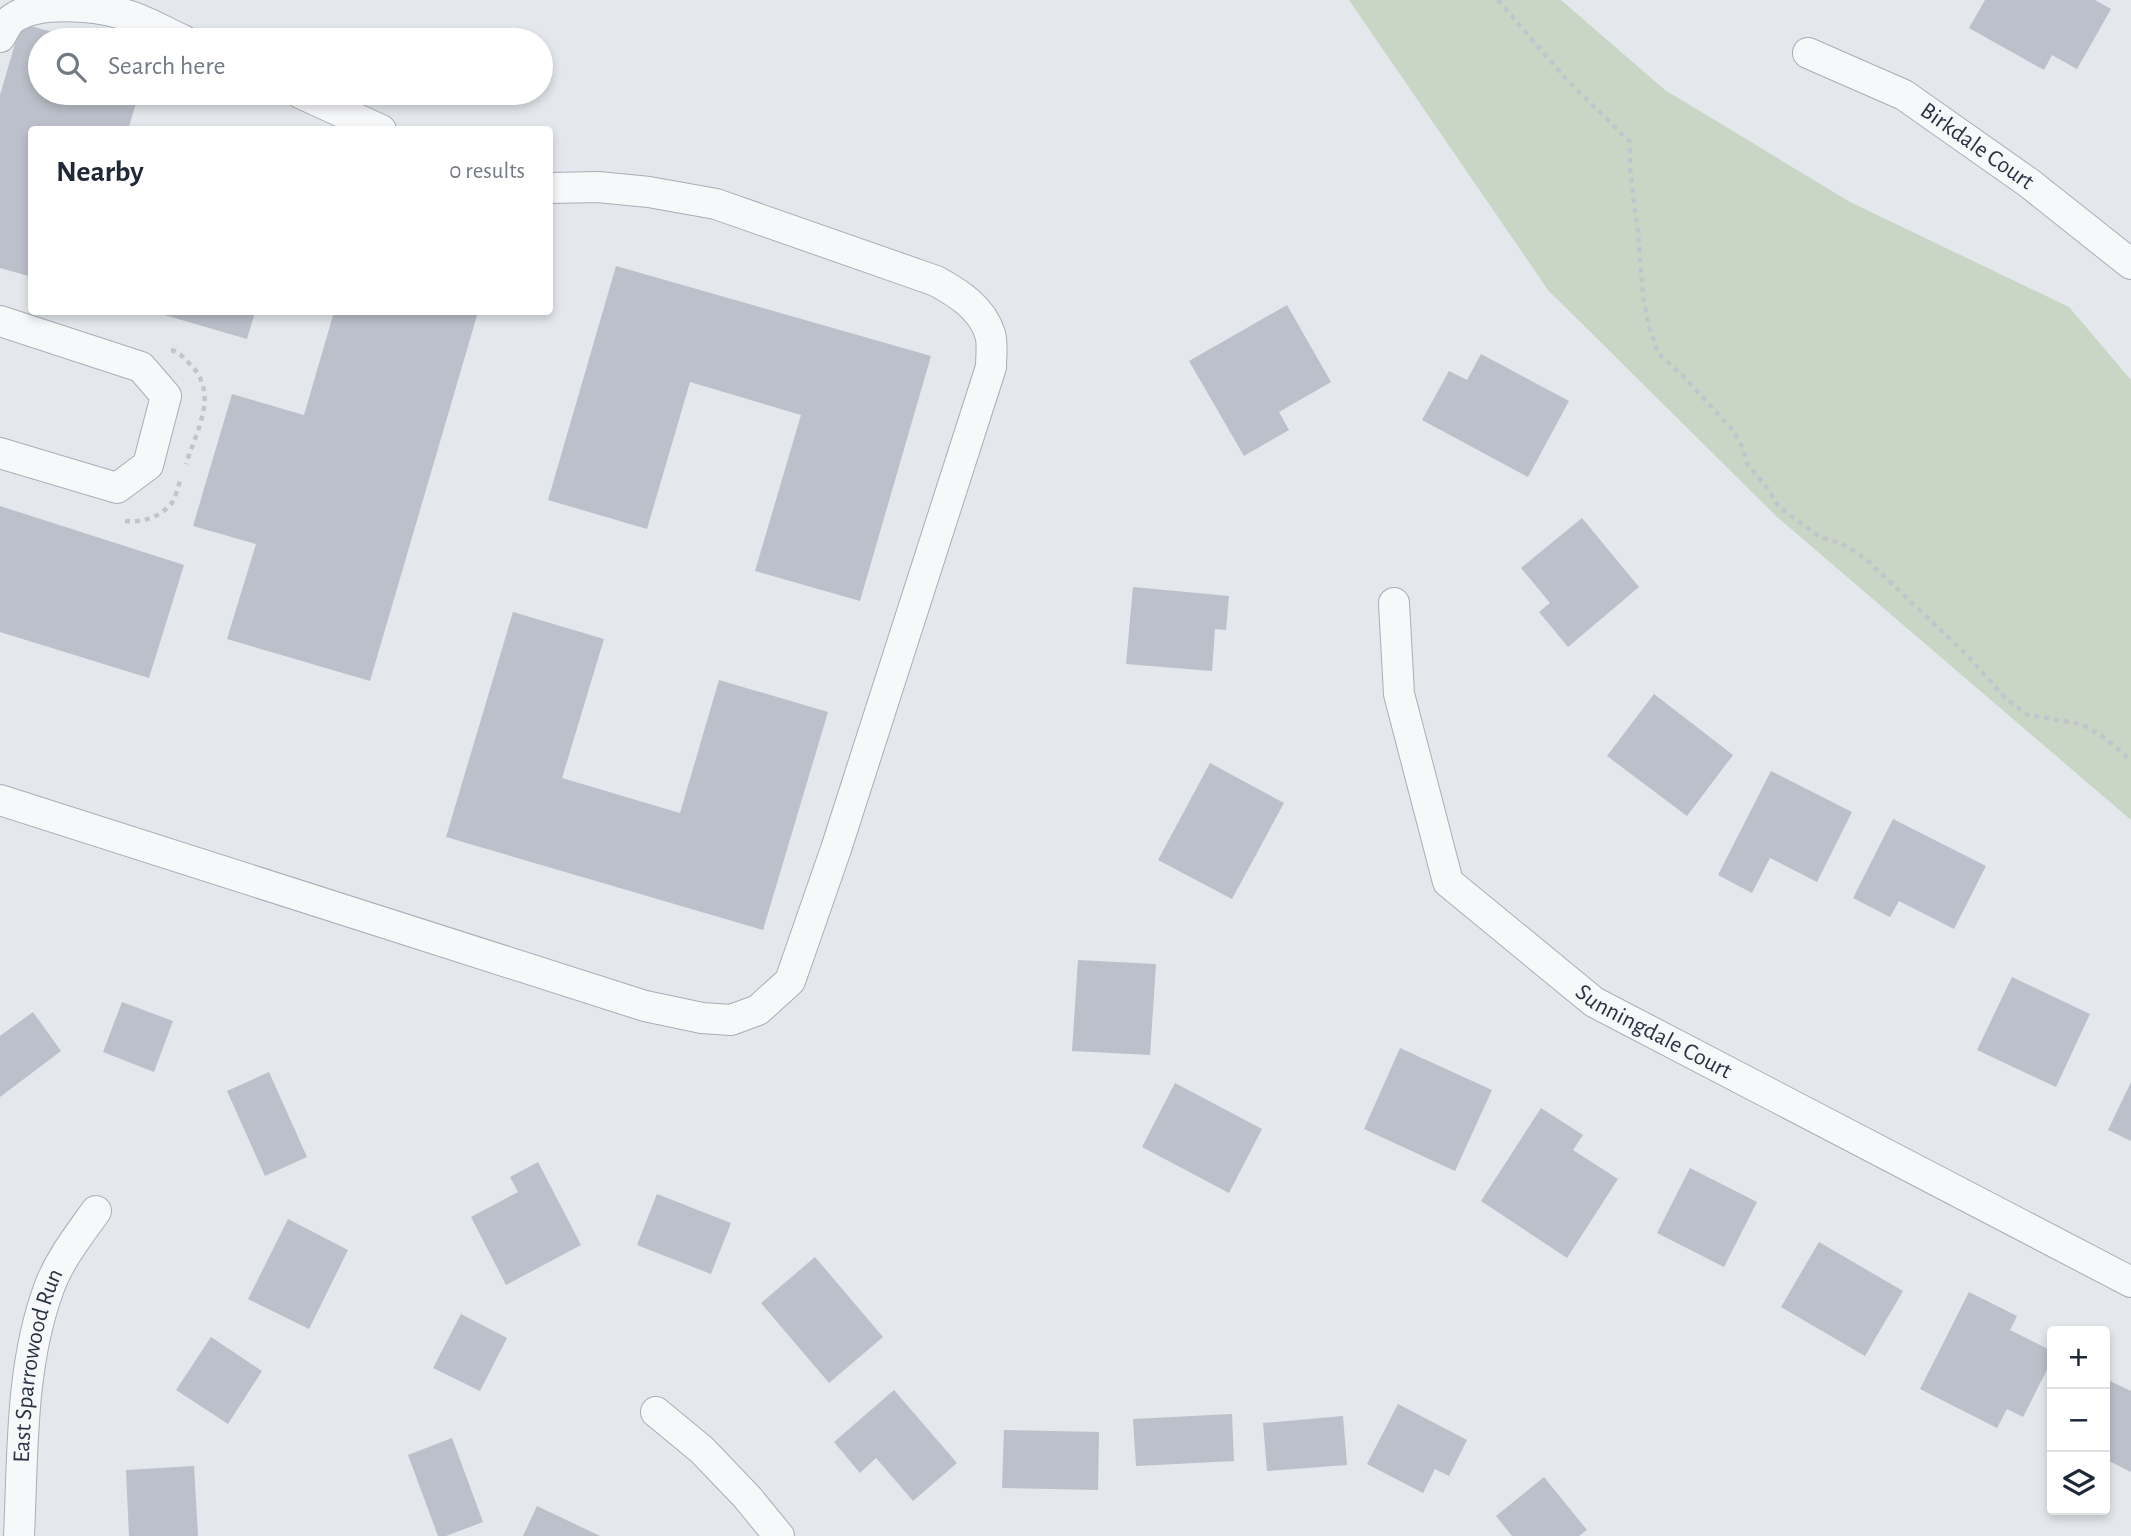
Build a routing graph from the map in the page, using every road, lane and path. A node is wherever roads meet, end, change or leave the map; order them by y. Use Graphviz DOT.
graph roads {
  1 [pos="1498,0"];
  2 [pos="156,28"];
  3 [pos="0,37"];
  4 [pos="1808,52"];
  5 [pos="326,105"];
  6 [pos="372,126"];
  7 [pos="553,188"];
  8 [pos="2131,264"];
  9 [pos="0,321"];
  10 [pos="0,453"];
  11 [pos="1394,603"];
  12 [pos="2131,761"];
  13 [pos="0,800"];
  14 [pos="96,1211"];
  15 [pos="2131,1282"];
  16 [pos="656,1412"];
  17 [pos="19,1536"];
  18 [pos="779,1536"];
  1 -- 12 [label="path"];
  2 -- 3 [label="street"];
  4 -- 8 [label="street, Birkdale Court"];
  5 -- 6 [label="street"];
  7 -- 13 [label="street"];
  9 -- 10 [label="street"];
  11 -- 15 [label="street, Sunningdale Court"];
  14 -- 17 [label="street, East Sparrowood Run"];
  16 -- 18 [label="street"];
}
